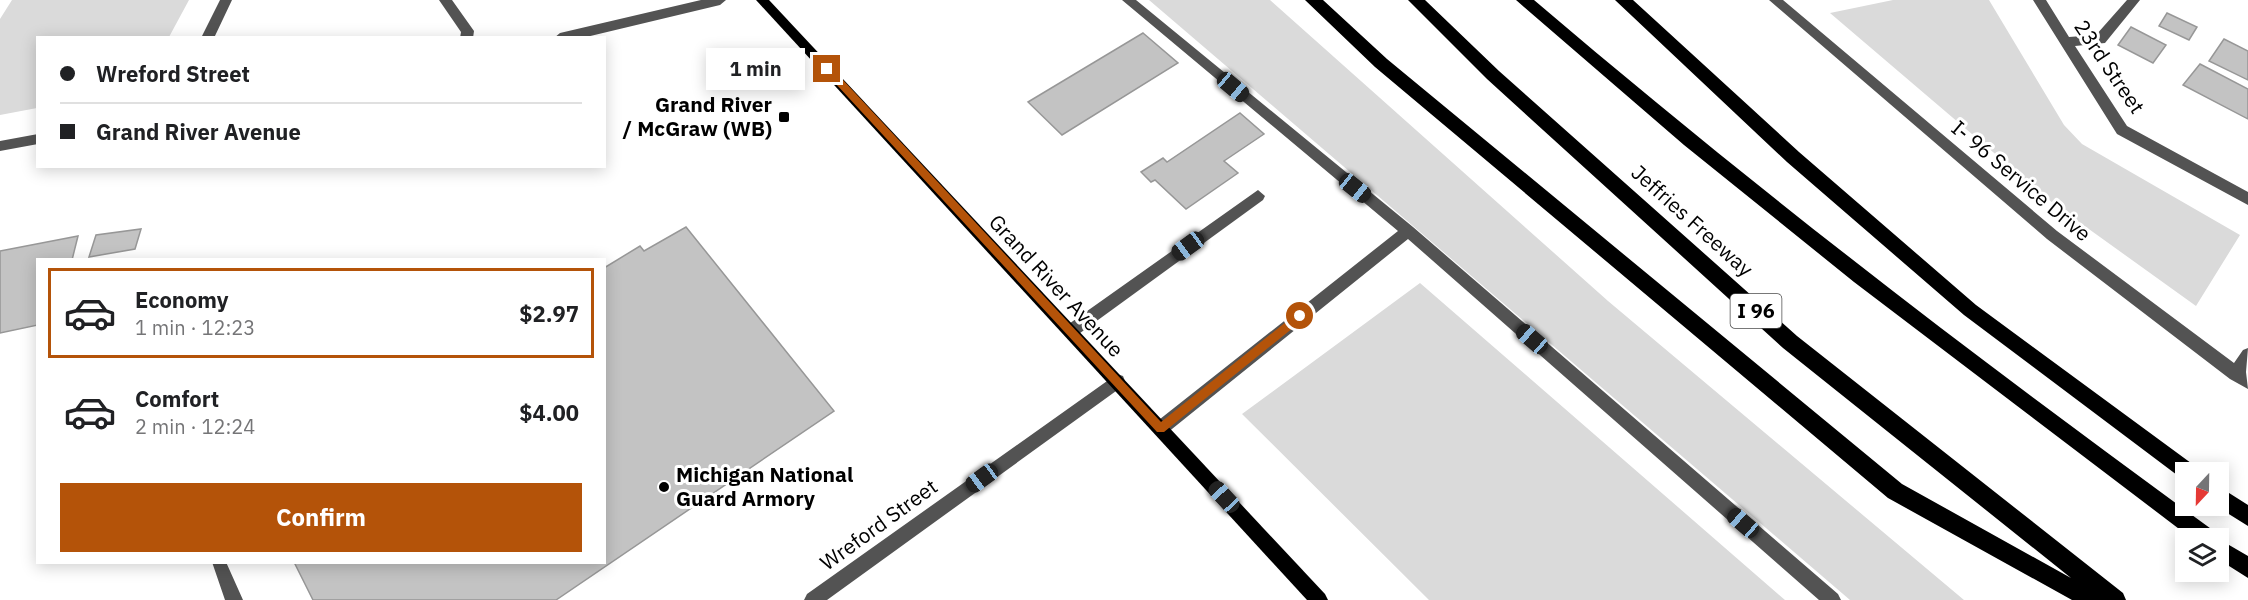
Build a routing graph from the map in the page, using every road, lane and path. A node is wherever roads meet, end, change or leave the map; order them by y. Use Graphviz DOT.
graph roads {
  1 [pos="226,0"];
  2 [pos="446,0"];
  3 [pos="720,0"];
  4 [pos="762,0"];
  5 [pos="1128,0"];
  6 [pos="1313,0"];
  7 [pos="1416,0"];
  8 [pos="1524,0"];
  9 [pos="1623,0"];
  10 [pos="1775,0"];
  11 [pos="2039,0"];
  12 [pos="2134,0"];
  13 [pos="208,36"];
  14 [pos="467,36"];
  15 [pos="568,36"];
  16 [pos="2066,42"];
  17 [pos="36,139"];
  18 [pos="0,146"];
  19 [pos="1258,196"];
  20 [pos="2248,199"];
  21 [pos="1408,231"];
  22 [pos="1071,331"];
  23 [pos="2248,356"];
  24 [pos="2242,378"];
  25 [pos="1117,381"];
  26 [pos="1161,428"];
  27 [pos="2175,462"];
  28 [pos="2229,503"];
  29 [pos="2248,517"];
  30 [pos="2193,528"];
  31 [pos="2229,555"];
  32 [pos="219,565"];
  33 [pos="2248,568"];
  34 [pos="234,600"];
  35 [pos="813,600"];
  36 [pos="1319,600"];
  37 [pos="1832,600"];
  38 [pos="2092,600"];
  39 [pos="2116,600"];
  1 -- 13 [label="street"];
  2 -- 14 [label="street"];
  3 -- 15 [label="street"];
  4 -- 22 [label="main road, Grand River Avenue"];
  5 -- 21 [label="street"];
  6 -- 38 [label="highway"];
  7 -- 39 [label="highway, Jeffries Freeway / I 96"];
  8 -- 30 [label="highway"];
  9 -- 27 [label="highway"];
  10 -- 24 [label="street, I- 96 Service Drive"];
  11 -- 16 [label="street, 23rd Street"];
  12 -- 16 [label="street"];
  16 -- 20 [label="street, 23rd Street"];
  17 -- 18 [label="street"];
  19 -- 22 [label="street"];
  21 -- 26 [label="street"];
  21 -- 37 [label="street"];
  22 -- 25 [label="main road, Grand River Avenue"];
  23 -- 24 [label="street"];
  25 -- 26 [label="main road, Grand River Avenue"];
  25 -- 35 [label="street, Wreford Street"];
  26 -- 36 [label="main road, Grand River Avenue"];
  28 -- 29 [label="highway"];
  31 -- 33 [label="highway"];
  32 -- 34 [label="street"];
}
